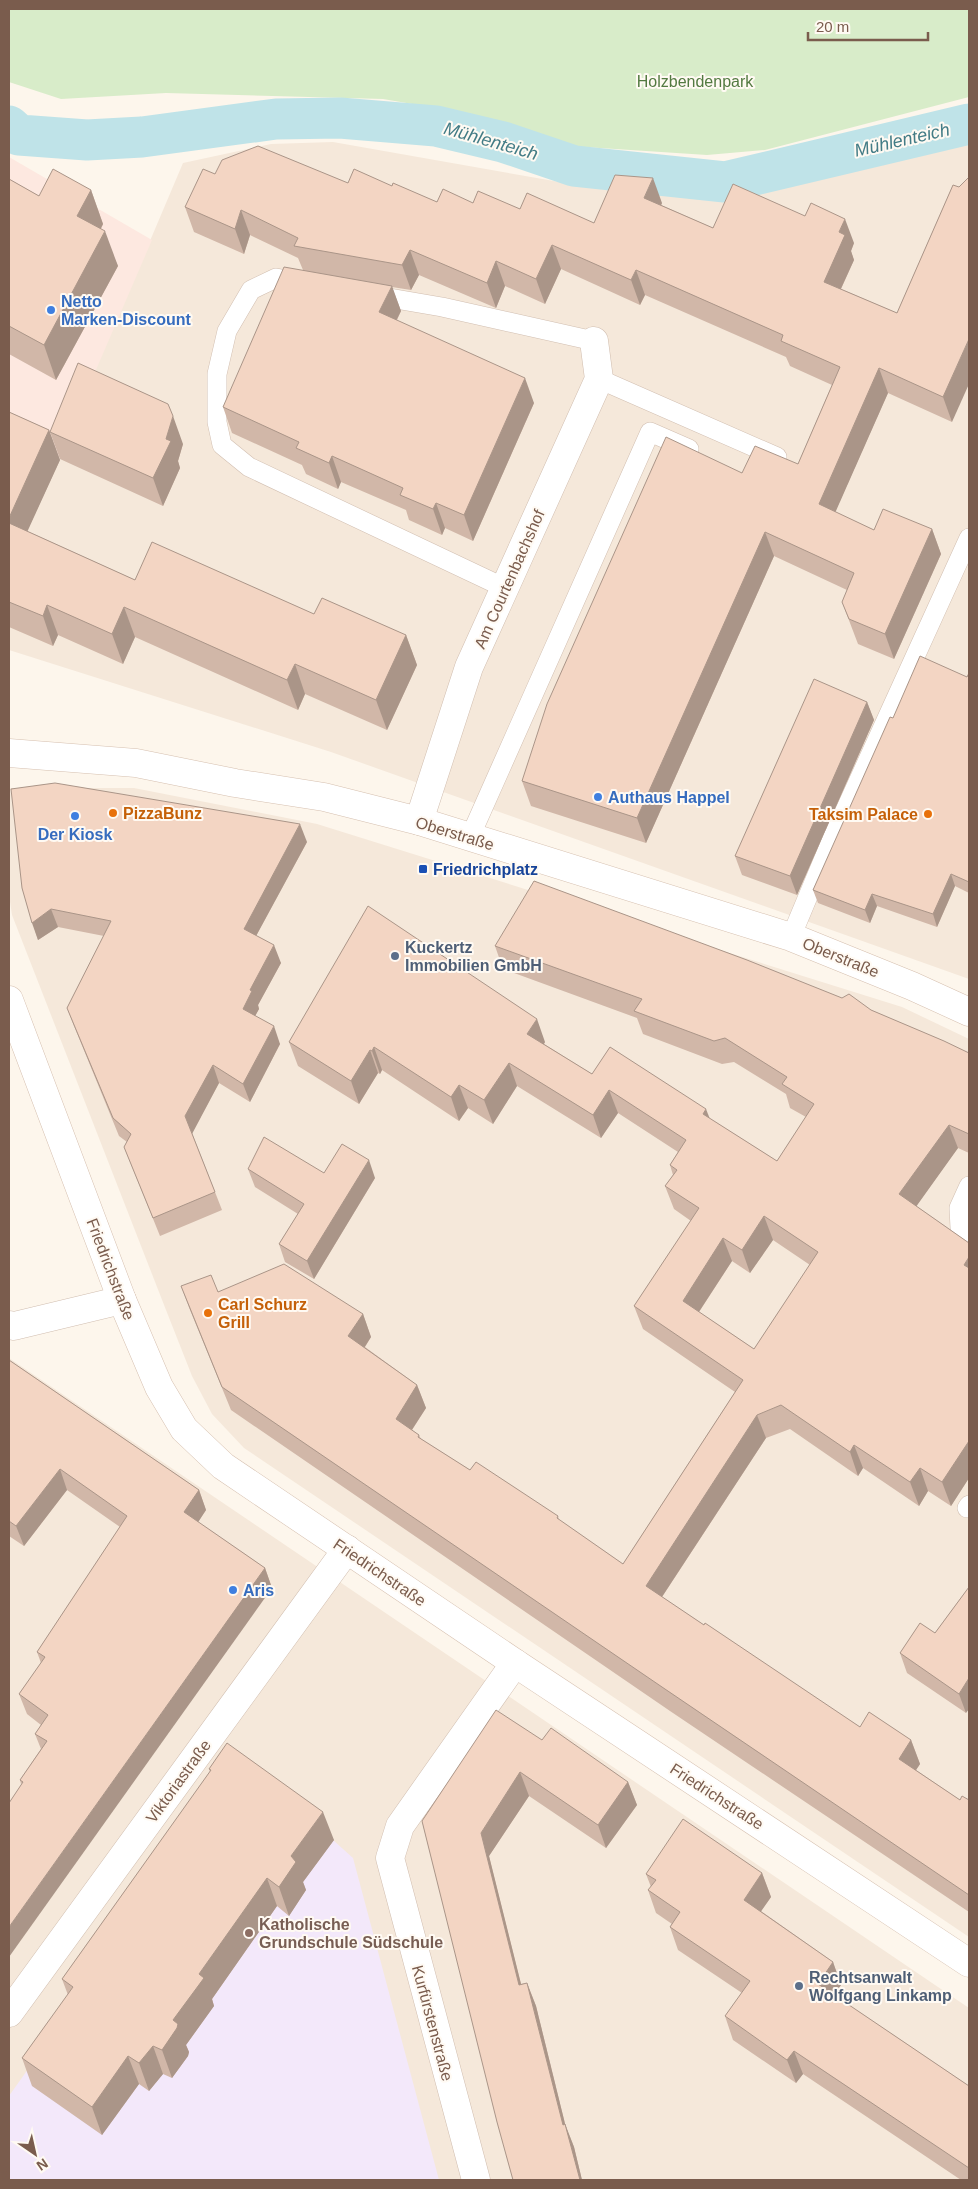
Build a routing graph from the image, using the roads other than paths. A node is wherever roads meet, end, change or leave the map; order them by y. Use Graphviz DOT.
graph roads {
  1 [pos="325,286"];
  2 [pos="354,292"];
  3 [pos="594,341"];
  4 [pos="600,379"];
  5 [pos="702,455"];
  6 [pos="783,459"];
  7 [pos="969,538"];
  8 [pos="505,588"];
  9 [pos="9,753"];
  10 [pos="419,821"];
  11 [pos="470,837"];
  12 [pos="790,937"];
  13 [pos="9,1000"];
  14 [pos="969,1012"];
  15 [pos="969,1186"];
  16 [pos="969,1236"];
  17 [pos="122,1300"];
  18 [pos="9,1324"];
  19 [pos="347,1549"];
  20 [pos="515,1663"];
  21 [pos="969,1963"];
  22 [pos="9,2013"];
  23 [pos="476,2180"];
  1 -- 8 [label="lane"];
  2 -- 3 [label="lane"];
  3 -- 4 [label="main road"];
  4 -- 6 [label="lane"];
  4 -- 8 [label="main road, Am Courtenbachshof"];
  5 -- 11 [label="lane"];
  7 -- 12 [label="lane"];
  8 -- 10 [label="main road, Am Courtenbachshof"];
  9 -- 10 [label="main road, Oberstraße"];
  10 -- 11 [label="main road, Oberstraße"];
  11 -- 12 [label="main road, Oberstraße"];
  12 -- 14 [label="main road, Oberstraße"];
  13 -- 17 [label="main road, Friedrichstraße"];
  15 -- 16 [label="lane"];
  17 -- 18 [label="main road"];
  17 -- 19 [label="main road, Friedrichstraße"];
  19 -- 20 [label="main road, Friedrichstraße"];
  19 -- 22 [label="main road, Viktoriastraße"];
  20 -- 21 [label="main road, Friedrichstraße"];
  20 -- 23 [label="main road, Kurfürstenstraße"];
}
